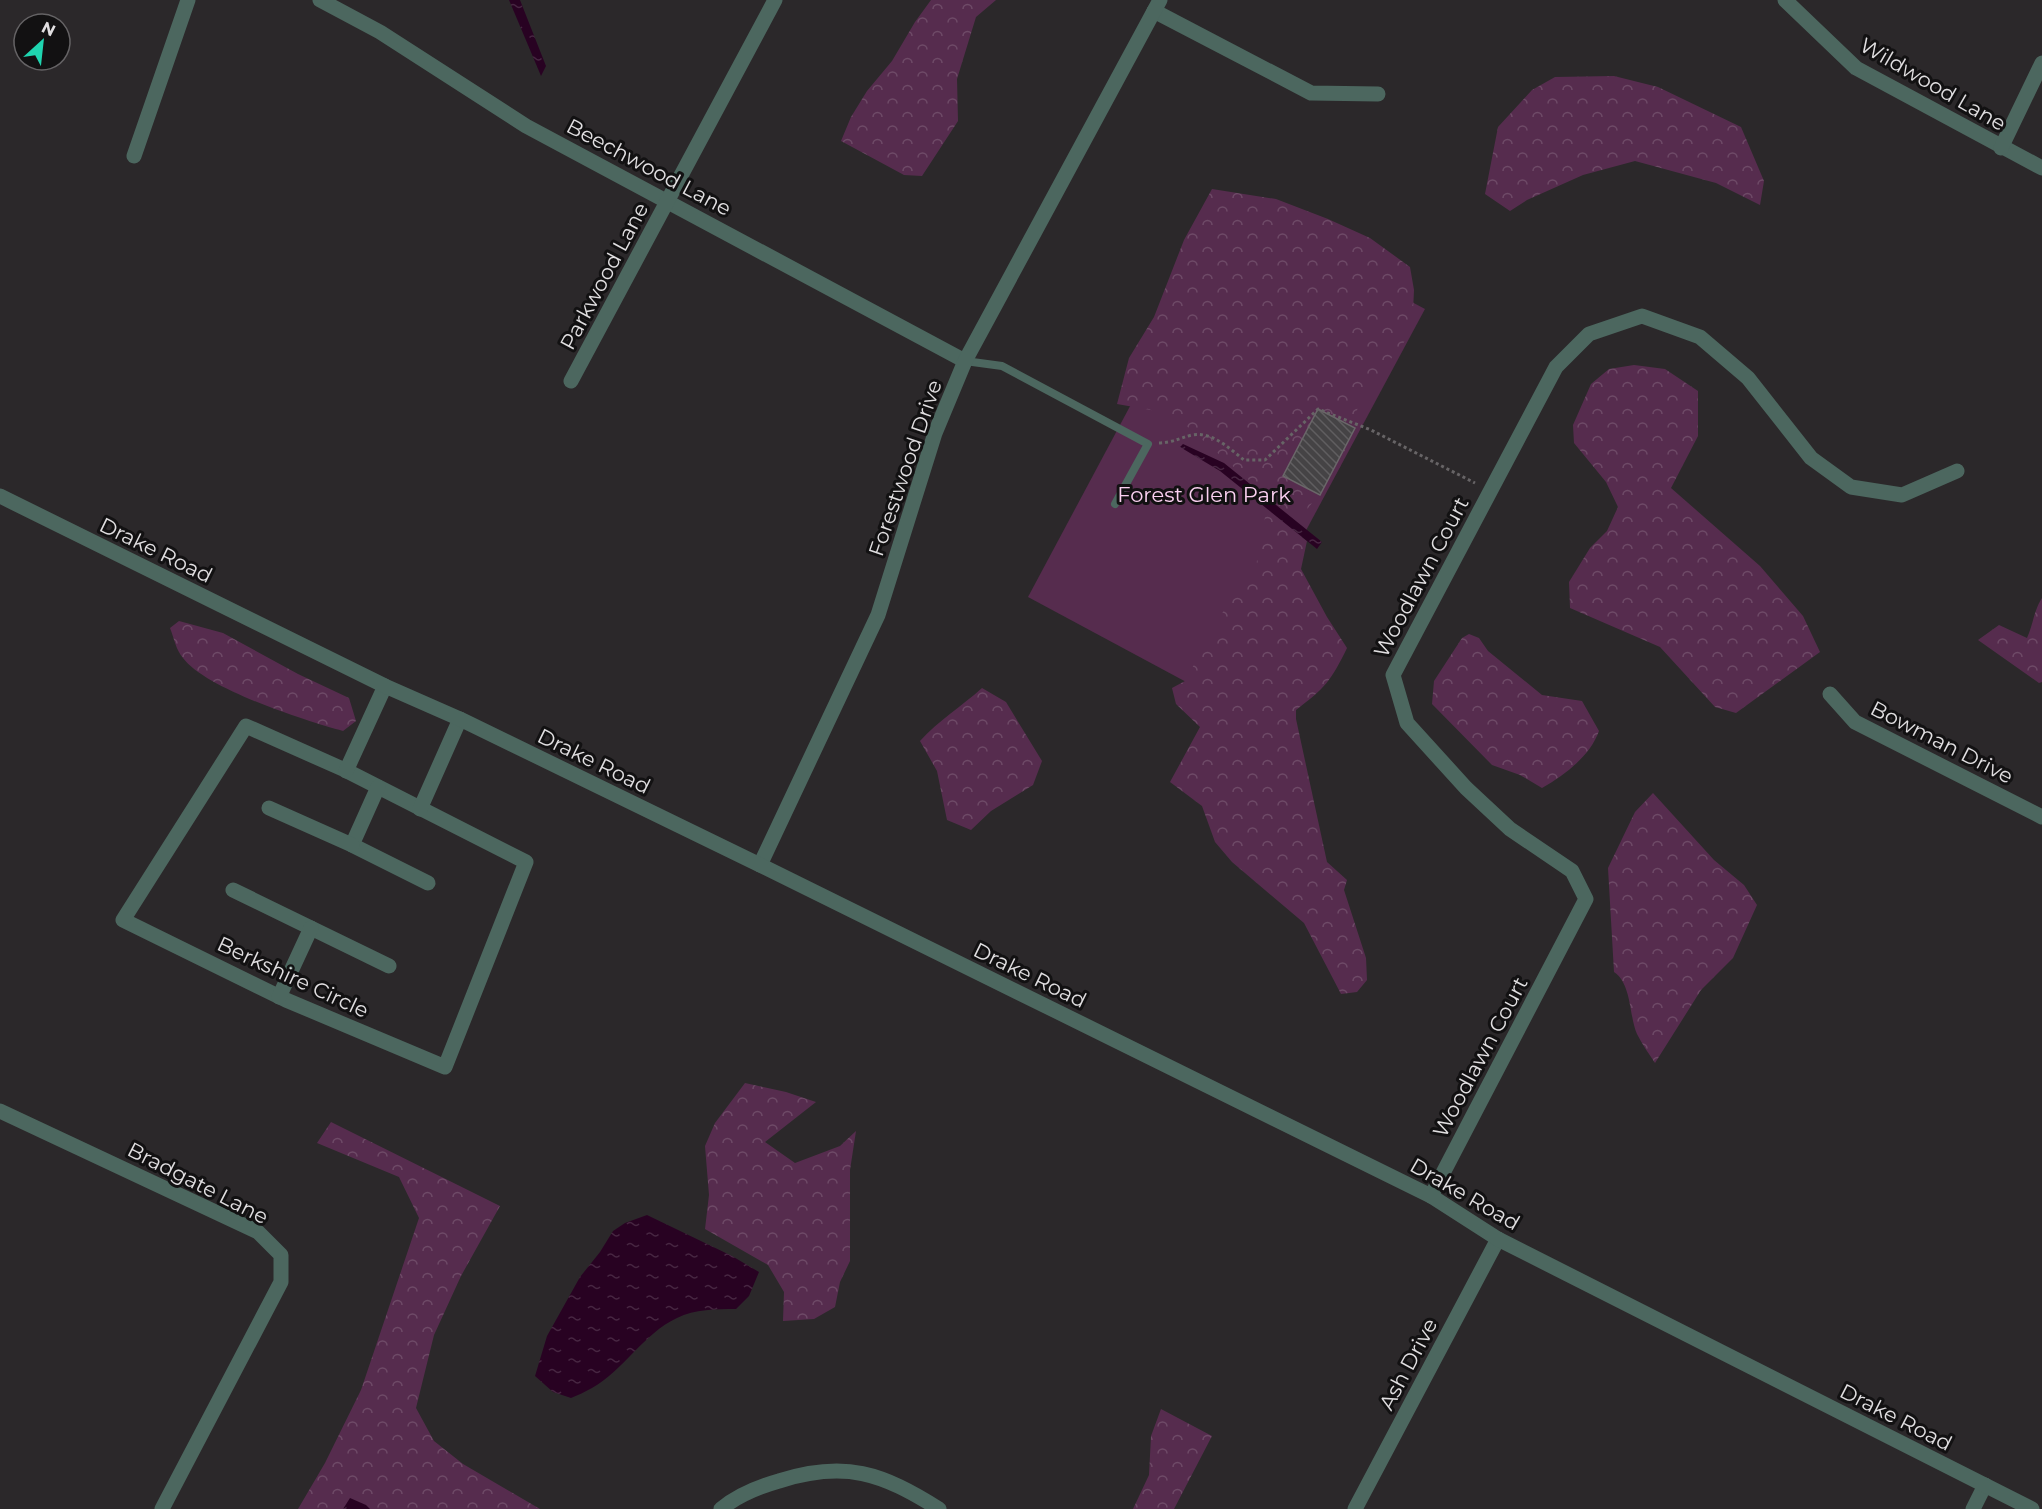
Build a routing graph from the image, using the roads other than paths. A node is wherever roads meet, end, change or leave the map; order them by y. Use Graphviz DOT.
graph roads {
  1 [pos="188,0"];
  2 [pos="320,0"];
  3 [pos="775,0"];
  4 [pos="1785,0"];
  5 [pos="1157,6"];
  6 [pos="2042,63"];
  7 [pos="1378,94"];
  8 [pos="2001,148"];
  9 [pos="134,156"];
  10 [pos="2042,168"];
  11 [pos="669,201"];
  12 [pos="965,361"];
  13 [pos="571,381"];
  14 [pos="1957,471"];
  15 [pos="0,496"];
  16 [pos="1114,504"];
  17 [pos="385,686"];
  18 [pos="1830,694"];
  19 [pos="460,719"];
  20 [pos="346,771"];
  21 [pos="378,788"];
  22 [pos="269,808"];
  23 [pos="420,809"];
  24 [pos="2042,817"];
  25 [pos="352,845"];
  26 [pos="760,865"];
  27 [pos="428,883"];
  28 [pos="233,890"];
  29 [pos="311,928"];
  30 [pos="389,966"];
  31 [pos="279,997"];
  32 [pos="0,1111"];
  33 [pos="1431,1196"];
  34 [pos="1498,1239"];
  35 [pos="1985,1485"];
  36 [pos="162,1509"];
  37 [pos="722,1509"];
  38 [pos="939,1509"];
  39 [pos="1355,1509"];
  40 [pos="1973,1509"];
  41 [pos="2032,1509"];
  1 -- 9 [label="street"];
  2 -- 11 [label="street, Beechwood Lane"];
  3 -- 11 [label="street, Parkwood Lane"];
  4 -- 8 [label="street, Wildwood Lane"];
  5 -- 7 [label="street"];
  5 -- 12 [label="street, Forestwood Drive"];
  6 -- 8 [label="street"];
  8 -- 10 [label="street, Wildwood Lane"];
  11 -- 12 [label="street, Beechwood Lane"];
  11 -- 13 [label="street, Parkwood Lane"];
  12 -- 16 [label="lane"];
  12 -- 26 [label="street, Forestwood Drive"];
  14 -- 33 [label="street, Woodlawn Court"];
  15 -- 17 [label="street, Drake Road"];
  17 -- 19 [label="street, Drake Road"];
  17 -- 20 [label="street"];
  18 -- 24 [label="street, Bowman Drive"];
  19 -- 23 [label="street"];
  19 -- 26 [label="street, Drake Road"];
  20 -- 21 [label="street"];
  20 -- 31 [label="street, Berkshire Circle"];
  21 -- 23 [label="street"];
  21 -- 25 [label="street"];
  22 -- 25 [label="street"];
  23 -- 31 [label="street, Berkshire Circle"];
  25 -- 27 [label="street"];
  26 -- 33 [label="street, Drake Road"];
  28 -- 29 [label="street"];
  29 -- 30 [label="street"];
  29 -- 31 [label="street"];
  32 -- 36 [label="street, Bradgate Lane"];
  33 -- 34 [label="street, Drake Road"];
  34 -- 35 [label="street, Drake Road"];
  34 -- 39 [label="street, Ash Drive"];
  35 -- 40 [label="street"];
  35 -- 41 [label="street, Drake Road"];
  37 -- 38 [label="street"];
}
